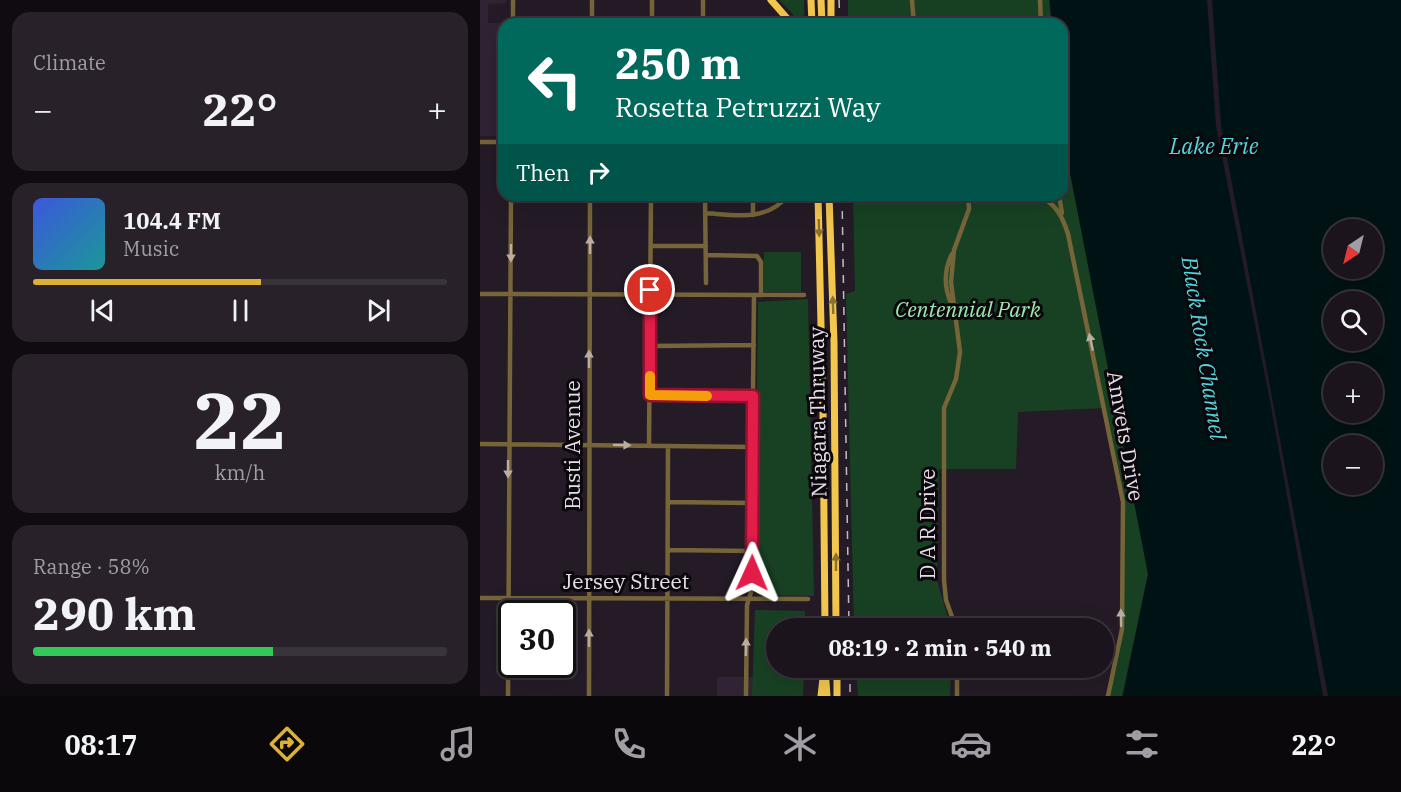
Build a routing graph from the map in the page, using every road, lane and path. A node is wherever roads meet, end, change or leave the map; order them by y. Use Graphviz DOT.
graph roads {
  1 [pos="513,0"];
  2 [pos="592,0"];
  3 [pos="652,0"];
  4 [pos="703,0"];
  5 [pos="771,0"];
  6 [pos="811,0"];
  7 [pos="821,0"];
  8 [pos="831,0"];
  9 [pos="912,0"];
  10 [pos="1040,0"];
  11 [pos="513,18"];
  12 [pos="592,18"];
  13 [pos="652,18"];
  14 [pos="703,18"];
  15 [pos="787,18"];
  16 [pos="812,18"];
  17 [pos="822,18"];
  18 [pos="831,18"];
  19 [pos="914,18"];
  20 [pos="1041,18"];
  21 [pos="480,142"];
  22 [pos="498,142"];
  23 [pos="512,201"];
  24 [pos="590,201"];
  25 [pos="651,201"];
  26 [pos="705,201"];
  27 [pos="753,201"];
  28 [pos="781,201"];
  29 [pos="818,201"];
  30 [pos="829,201"];
  31 [pos="968,201"];
  32 [pos="979,201"];
  33 [pos="1047,201"];
  34 [pos="1060,201"];
  35 [pos="969,209"];
  36 [pos="705,213"];
  37 [pos="753,215"];
  38 [pos="1063,216"];
  39 [pos="651,246"];
  40 [pos="706,246"];
  41 [pos="706,255"];
  42 [pos="706,283"];
  43 [pos="480,294"];
  44 [pos="511,294"];
  45 [pos="650,294"];
  46 [pos="589,295"];
  47 [pos="754,295"];
  48 [pos="761,295"];
  49 [pos="804,295"];
  50 [pos="650,345"];
  51 [pos="754,345"];
  52 [pos="650,395"];
  53 [pos="753,396"];
  54 [pos="480,444"];
  55 [pos="508,444"];
  56 [pos="589,445"];
  57 [pos="649,446"];
  58 [pos="668,446"];
  59 [pos="753,447"];
  60 [pos="668,502"];
  61 [pos="752,503"];
  62 [pos="668,550"];
  63 [pos="752,551"];
  64 [pos="480,598"];
  65 [pos="509,598"];
  66 [pos="589,598"];
  67 [pos="668,599"];
  68 [pos="748,599"];
  69 [pos="808,599"];
  70 [pos="825,618"];
  71 [pos="836,618"];
  72 [pos="952,618"];
  73 [pos="824,678"];
  74 [pos="825,678"];
  75 [pos="837,678"];
  76 [pos="957,678"];
  77 [pos="508,696"];
  78 [pos="589,696"];
  79 [pos="667,696"];
  80 [pos="746,696"];
  81 [pos="821,696"];
  82 [pos="826,696"];
  83 [pos="837,696"];
  84 [pos="957,696"];
  85 [pos="1108,696"];
  1 -- 11 [label="street"];
  2 -- 12 [label="street"];
  3 -- 13 [label="street"];
  4 -- 14 [label="street"];
  5 -- 15 [label="highway"];
  6 -- 16 [label="highway"];
  7 -- 17 [label="highway"];
  8 -- 18 [label="highway"];
  9 -- 19 [label="street"];
  10 -- 20 [label="street"];
  21 -- 22 [label="street"];
  23 -- 44 [label="street, one-way"];
  46 -- 24 [label="street, Busti Avenue, one-way"];
  25 -- 39 [label="street"];
  26 -- 36 [label="street"];
  27 -- 37 [label="street"];
  28 -- 37 [label="street"];
  29 -- 70 [label="highway, Niagara Thruway, one-way"];
  71 -- 30 [label="highway, Niagara Thruway, one-way"];
  31 -- 35 [label="street"];
  32 -- 35 [label="street"];
  33 -- 38 [label="street"];
  34 -- 38 [label="street, Amvets Drive"];
  35 -- 72 [label="street, D A R Drive"];
  36 -- 37 [label="street"];
  36 -- 40 [label="street"];
  85 -- 38 [label="street, Amvets Drive, one-way"];
  39 -- 40 [label="street"];
  39 -- 45 [label="street"];
  40 -- 41 [label="street"];
  41 -- 42 [label="street"];
  41 -- 48 [label="street"];
  43 -- 44 [label="street"];
  44 -- 46 [label="street"];
  44 -- 55 [label="street"];
  45 -- 46 [label="street"];
  45 -- 47 [label="street"];
  45 -- 50 [label="street"];
  56 -- 46 [label="street, Busti Avenue, one-way"];
  47 -- 48 [label="street"];
  47 -- 51 [label="street"];
  48 -- 49 [label="street"];
  50 -- 51 [label="street"];
  50 -- 52 [label="street"];
  51 -- 53 [label="street"];
  52 -- 53 [label="street"];
  52 -- 57 [label="street"];
  53 -- 59 [label="street"];
  54 -- 55 [label="street"];
  55 -- 56 [label="street"];
  55 -- 65 [label="street, one-way"];
  56 -- 57 [label="street, one-way"];
  56 -- 66 [label="street, Busti Avenue"];
  57 -- 58 [label="street"];
  58 -- 59 [label="street"];
  58 -- 60 [label="street"];
  59 -- 61 [label="street"];
  60 -- 61 [label="street"];
  60 -- 62 [label="street"];
  61 -- 63 [label="street"];
  62 -- 63 [label="street"];
  62 -- 67 [label="street"];
  63 -- 68 [label="street"];
  64 -- 65 [label="street, Jersey Street"];
  65 -- 66 [label="street, Jersey Street"];
  65 -- 77 [label="street"];
  66 -- 67 [label="street, Jersey Street"];
  78 -- 66 [label="street, Busti Avenue, one-way"];
  67 -- 68 [label="street, Jersey Street"];
  67 -- 79 [label="street"];
  68 -- 69 [label="street, Jersey Street"];
  80 -- 68 [label="street, one-way"];
  73 -- 81 [label="highway"];
  74 -- 82 [label="highway"];
  75 -- 83 [label="highway"];
  76 -- 84 [label="street"];
}
